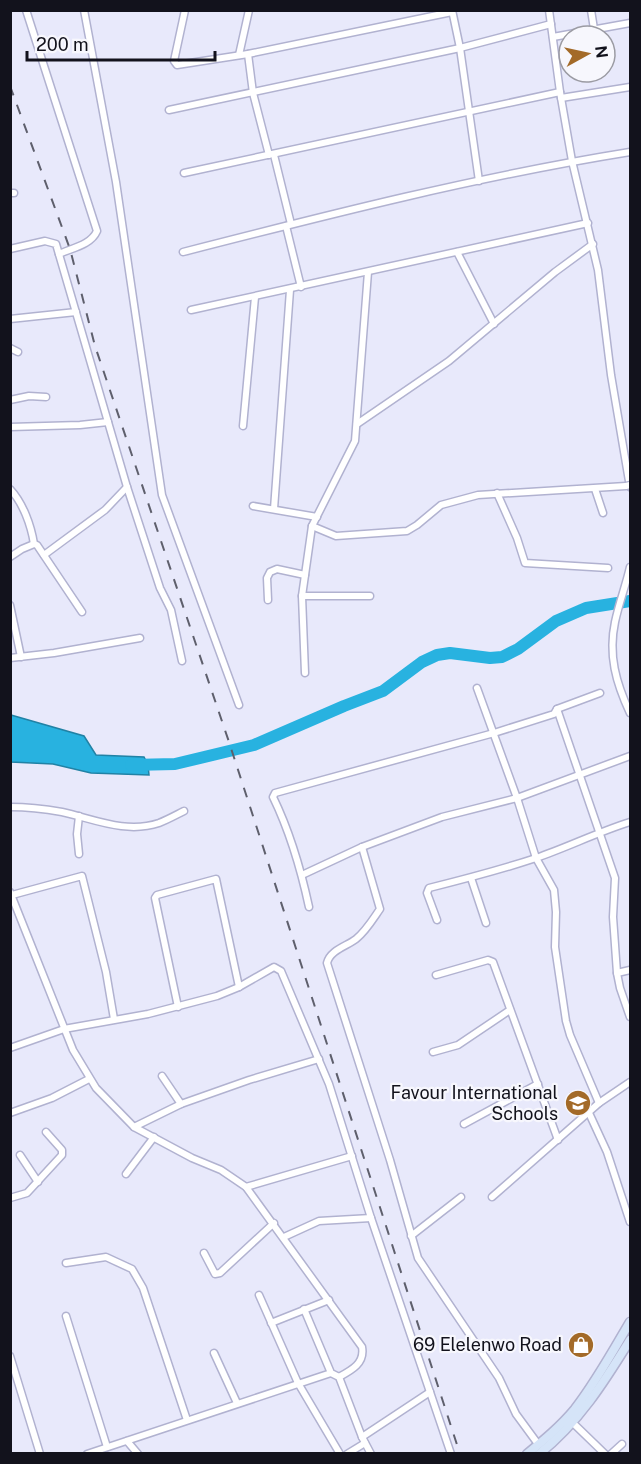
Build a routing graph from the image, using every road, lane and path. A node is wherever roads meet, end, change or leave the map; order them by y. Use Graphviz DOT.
graph roads {
  1 [pos="26,10"];
  2 [pos="84,10"];
  3 [pos="185,10"];
  4 [pos="249,10"];
  5 [pos="549,10"];
  6 [pos="452,11"];
  7 [pos="551,24"];
  8 [pos="557,37"];
  9 [pos="553,38"];
  10 [pos="460,48"];
  11 [pos="248,54"];
  12 [pos="239,55"];
  13 [pos="630,87"];
  14 [pos="254,93"];
  15 [pos="560,95"];
  16 [pos="169,110"];
  17 [pos="468,111"];
  18 [pos="630,152"];
  19 [pos="271,155"];
  20 [pos="572,161"];
  21 [pos="184,173"];
  22 [pos="479,182"];
  23 [pos="588,223"];
  24 [pos="289,225"];
  25 [pos="592,244"];
  26 [pos="10,249"];
  27 [pos="183,252"];
  28 [pos="457,252"];
  29 [pos="59,254"];
  30 [pos="368,272"];
  31 [pos="301,287"];
  32 [pos="291,290"];
  33 [pos="255,297"];
  34 [pos="191,310"];
  35 [pos="76,312"];
  36 [pos="10,319"];
  37 [pos="494,324"];
  38 [pos="10,348"];
  39 [pos="18,352"];
  40 [pos="46,397"];
  41 [pos="10,400"];
  42 [pos="108,422"];
  43 [pos="357,424"];
  44 [pos="243,426"];
  45 [pos="10,427"];
  46 [pos="629,486"];
  47 [pos="127,487"];
  48 [pos="10,489"];
  49 [pos="595,489"];
  50 [pos="497,493"];
  51 [pos="253,506"];
  52 [pos="274,509"];
  53 [pos="603,513"];
  54 [pos="317,517"];
  55 [pos="312,526"];
  56 [pos="34,544"];
  57 [pos="45,555"];
  58 [pos="10,557"];
  59 [pos="630,567"];
  60 [pos="608,568"];
  61 [pos="305,575"];
  62 [pos="302,596"];
  63 [pos="370,596"];
  64 [pos="268,600"];
  65 [pos="10,605"];
  66 [pos="82,612"];
  67 [pos="140,638"];
  68 [pos="21,657"];
  69 [pos="10,658"];
  70 [pos="182,661"];
  71 [pos="305,673"];
  72 [pos="477,688"];
  73 [pos="600,693"];
  74 [pos="239,705"];
  75 [pos="557,709"];
  76 [pos="630,713"];
  77 [pos="494,733"];
  78 [pos="630,756"];
  79 [pos="579,774"];
  80 [pos="518,798"];
  81 [pos="10,807"];
  82 [pos="184,811"];
  83 [pos="79,816"];
  84 [pos="630,822"];
  85 [pos="601,831"];
  86 [pos="362,847"];
  87 [pos="79,854"];
  88 [pos="536,858"];
  89 [pos="302,875"];
  90 [pos="471,878"];
  91 [pos="11,893"];
  92 [pos="309,907"];
  93 [pos="437,920"];
  94 [pos="486,923"];
  95 [pos="630,970"];
  96 [pos="617,973"];
  97 [pos="436,975"];
  98 [pos="239,987"];
  99 [pos="178,1007"];
  100 [pos="510,1010"];
  101 [pos="630,1017"];
  102 [pos="114,1019"];
  103 [pos="64,1029"];
  104 [pos="10,1048"];
  105 [pos="433,1052"];
  106 [pos="319,1059"];
  107 [pos="162,1076"];
  108 [pos="89,1079"];
  109 [pos="630,1082"];
  110 [pos="538,1084"];
  111 [pos="599,1103"];
  112 [pos="181,1104"];
  113 [pos="10,1113"];
  114 [pos="589,1113"];
  115 [pos="464,1124"];
  116 [pos="134,1127"];
  117 [pos="46,1132"];
  118 [pos="154,1137"];
  119 [pos="558,1140"];
  120 [pos="21,1155"];
  121 [pos="352,1156"];
  122 [pos="126,1174"];
  123 [pos="38,1182"];
  124 [pos="246,1187"];
  125 [pos="10,1197"];
  126 [pos="461,1197"];
  127 [pos="492,1197"];
  128 [pos="628,1213"];
  129 [pos="371,1218"];
  130 [pos="630,1222"];
  131 [pos="274,1223"];
  132 [pos="411,1236"];
  133 [pos="284,1237"];
  134 [pos="204,1253"];
  135 [pos="66,1263"];
  136 [pos="259,1295"];
  137 [pos="329,1300"];
  138 [pos="304,1310"];
  139 [pos="66,1316"];
  140 [pos="630,1322"];
  141 [pos="271,1323"];
  142 [pos="630,1340"];
  143 [pos="214,1353"];
  144 [pos="10,1356"];
  145 [pos="331,1373"];
  146 [pos="339,1377"];
  147 [pos="298,1383"];
  148 [pos="430,1392"];
  149 [pos="237,1403"];
  150 [pos="187,1420"];
  151 [pos="573,1423"];
  152 [pos="363,1440"];
  153 [pos="128,1441"];
  154 [pos="622,1444"];
  155 [pos="107,1447"];
  156 [pos="539,1449"];
  157 [pos="40,1454"];
  158 [pos="87,1454"];
  159 [pos="138,1454"];
  160 [pos="340,1454"];
  161 [pos="347,1454"];
  162 [pos="371,1454"];
  163 [pos="452,1454"];
  164 [pos="527,1454"];
  165 [pos="605,1454"];
  166 [pos="611,1454"];
  1 -- 29 [label="street"];
  2 -- 74 [label="street"];
  3 -- 12 [label="street"];
  4 -- 12 [label="street"];
  5 -- 7 [label="street"];
  6 -- 10 [label="street"];
  6 -- 11 [label="street"];
  7 -- 9 [label="street"];
  7 -- 10 [label="street"];
  8 -- 9 [label="street"];
  9 -- 15 [label="street"];
  10 -- 14 [label="street"];
  10 -- 17 [label="street"];
  11 -- 12 [label="street"];
  11 -- 14 [label="street"];
  13 -- 15 [label="street"];
  14 -- 16 [label="street"];
  14 -- 19 [label="street"];
  15 -- 17 [label="street"];
  15 -- 20 [label="street"];
  17 -- 19 [label="street"];
  17 -- 22 [label="street"];
  18 -- 20 [label="street"];
  19 -- 21 [label="street"];
  19 -- 24 [label="street"];
  20 -- 22 [label="street"];
  20 -- 23 [label="street"];
  22 -- 24 [label="street"];
  23 -- 25 [label="street"];
  23 -- 28 [label="street"];
  24 -- 27 [label="street"];
  24 -- 31 [label="street"];
  25 -- 37 [label="street"];
  25 -- 46 [label="street"];
  26 -- 29 [label="street"];
  28 -- 30 [label="street"];
  28 -- 37 [label="street"];
  29 -- 35 [label="street"];
  30 -- 31 [label="street"];
  30 -- 43 [label="street"];
  31 -- 32 [label="street"];
  32 -- 33 [label="street"];
  32 -- 52 [label="street"];
  33 -- 34 [label="street"];
  33 -- 44 [label="street"];
  35 -- 36 [label="street"];
  35 -- 42 [label="street"];
  37 -- 43 [label="street"];
  38 -- 39 [label="street"];
  40 -- 41 [label="street"];
  42 -- 45 [label="street"];
  42 -- 47 [label="street"];
  43 -- 54 [label="street"];
  46 -- 49 [label="street"];
  47 -- 57 [label="street"];
  47 -- 70 [label="street"];
  48 -- 56 [label="street"];
  49 -- 50 [label="street"];
  49 -- 53 [label="street"];
  50 -- 55 [label="street"];
  50 -- 60 [label="street"];
  51 -- 52 [label="street"];
  52 -- 54 [label="street"];
  54 -- 55 [label="street"];
  55 -- 61 [label="street"];
  56 -- 57 [label="street"];
  56 -- 58 [label="street"];
  57 -- 66 [label="street"];
  59 -- 76 [label="street"];
  61 -- 62 [label="street"];
  61 -- 64 [label="street"];
  62 -- 63 [label="street"];
  62 -- 71 [label="street"];
  65 -- 68 [label="street"];
  67 -- 68 [label="street"];
  68 -- 69 [label="street"];
  72 -- 77 [label="street"];
  73 -- 75 [label="street"];
  75 -- 77 [label="street"];
  75 -- 79 [label="street"];
  77 -- 80 [label="street"];
  77 -- 89 [label="street"];
  78 -- 79 [label="street"];
  79 -- 80 [label="street"];
  79 -- 85 [label="street"];
  80 -- 86 [label="street"];
  80 -- 88 [label="street"];
  81 -- 83 [label="street"];
  82 -- 83 [label="street"];
  83 -- 87 [label="street"];
  84 -- 85 [label="street"];
  85 -- 88 [label="street"];
  85 -- 96 [label="street"];
  86 -- 89 [label="street"];
  86 -- 132 [label="street"];
  88 -- 90 [label="street"];
  88 -- 111 [label="street"];
  89 -- 92 [label="street"];
  90 -- 93 [label="street"];
  90 -- 94 [label="street"];
  91 -- 102 [label="street"];
  91 -- 103 [label="street"];
  95 -- 96 [label="street"];
  96 -- 101 [label="street"];
  97 -- 100 [label="street"];
  98 -- 99 [label="street"];
  98 -- 99 [label="street"];
  98 -- 106 [label="street"];
  99 -- 102 [label="street"];
  100 -- 105 [label="street"];
  100 -- 110 [label="street"];
  102 -- 103 [label="street"];
  103 -- 104 [label="street"];
  103 -- 108 [label="street"];
  106 -- 112 [label="street"];
  106 -- 121 [label="street"];
  107 -- 112 [label="street"];
  108 -- 113 [label="street"];
  108 -- 116 [label="street"];
  109 -- 111 [label="street"];
  110 -- 115 [label="street"];
  110 -- 119 [label="street"];
  111 -- 114 [label="street"];
  112 -- 116 [label="street"];
  114 -- 119 [label="street"];
  114 -- 128 [label="street"];
  116 -- 118 [label="street"];
  117 -- 123 [label="street"];
  118 -- 122 [label="street"];
  118 -- 124 [label="street"];
  119 -- 127 [label="street"];
  120 -- 123 [label="street"];
  121 -- 124 [label="street"];
  121 -- 129 [label="street"];
  123 -- 125 [label="street"];
  124 -- 131 [label="street"];
  126 -- 132 [label="street"];
  128 -- 130 [label="street"];
  129 -- 133 [label="street"];
  129 -- 148 [label="street"];
  131 -- 133 [label="street"];
  131 -- 134 [label="street"];
  132 -- 156 [label="street"];
  133 -- 137 [label="street"];
  135 -- 150 [label="street"];
  136 -- 141 [label="street"];
  137 -- 138 [label="street"];
  137 -- 146 [label="street"];
  138 -- 141 [label="street"];
  138 -- 145 [label="street"];
  139 -- 155 [label="street"];
  140 -- 156 [label="main road"];
  141 -- 147 [label="street"];
  142 -- 151 [label="main road"];
  143 -- 149 [label="street"];
  144 -- 157 [label="street"];
  145 -- 146 [label="street"];
  145 -- 147 [label="street"];
  146 -- 152 [label="street"];
  147 -- 149 [label="street"];
  147 -- 160 [label="street"];
  148 -- 152 [label="street"];
  148 -- 163 [label="street"];
  149 -- 150 [label="street"];
  150 -- 153 [label="street"];
  151 -- 156 [label="main road"];
  151 -- 165 [label="street"];
  152 -- 161 [label="street"];
  152 -- 162 [label="street"];
  153 -- 155 [label="street"];
  153 -- 159 [label="street"];
  154 -- 166 [label="street"];
  155 -- 158 [label="street"];
  156 -- 164 [label="main road"];
}
